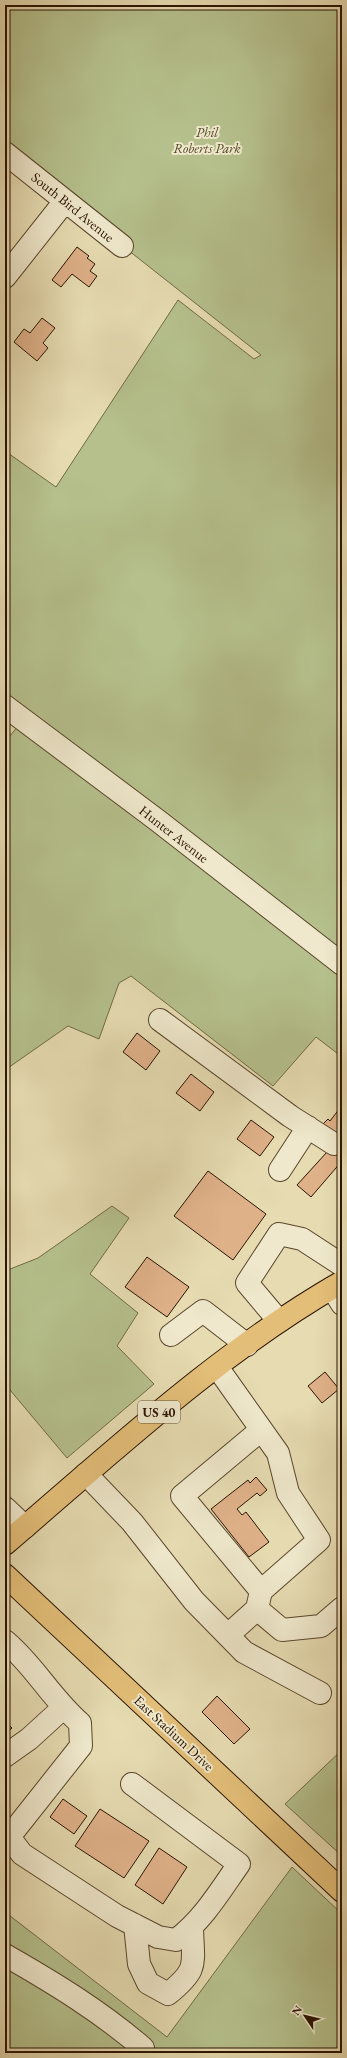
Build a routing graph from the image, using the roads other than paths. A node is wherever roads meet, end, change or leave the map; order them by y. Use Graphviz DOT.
graph roads {
  1 [pos="5,153"];
  2 [pos="65,201"];
  3 [pos="122,246"];
  4 [pos="5,277"];
  5 [pos="5,706"];
  6 [pos="342,964"];
  7 [pos="160,1020"];
  8 [pos="308,1127"];
  9 [pos="334,1144"];
  10 [pos="280,1170"];
  11 [pos="342,1265"];
  12 [pos="339,1291"];
  13 [pos="279,1321"];
  14 [pos="171,1335"];
  15 [pos="247,1345"];
  16 [pos="217,1367"];
  17 [pos="261,1430"];
  18 [pos="86,1474"];
  19 [pos="5,1508"];
  20 [pos="25,1527"];
  21 [pos="5,1544"];
  22 [pos="5,1575"];
  23 [pos="259,1600"];
  24 [pos="342,1608"];
  25 [pos="228,1635"];
  26 [pos="5,1641"];
  27 [pos="320,1693"];
  28 [pos="63,1708"];
  29 [pos="5,1756"];
  30 [pos="132,1784"];
  31 [pos="7,1836"];
  32 [pos="342,1891"];
  33 [pos="135,1926"];
  34 [pos="192,1928"];
  35 [pos="5,1955"];
  36 [pos="140,2053"];
  1 -- 2 [label="street, South Bird Avenue"];
  2 -- 3 [label="street, South Bird Avenue"];
  2 -- 4 [label="street"];
  5 -- 6 [label="street, Hunter Avenue"];
  7 -- 8 [label="street"];
  8 -- 9 [label="street"];
  8 -- 10 [label="street"];
  11 -- 13 [label="street"];
  12 -- 13 [label="main road, US 40"];
  13 -- 15 [label="main road, US 40"];
  14 -- 15 [label="street"];
  15 -- 16 [label="main road, US 40"];
  16 -- 17 [label="street"];
  16 -- 18 [label="main road, US 40"];
  17 -- 23 [label="street"];
  17 -- 23 [label="street"];
  18 -- 20 [label="main road, US 40"];
  18 -- 25 [label="street"];
  19 -- 20 [label="street"];
  20 -- 21 [label="main road, US 40"];
  22 -- 32 [label="main road, East Stadium Drive"];
  23 -- 24 [label="street"];
  23 -- 25 [label="street"];
  25 -- 27 [label="street"];
  26 -- 28 [label="street"];
  28 -- 29 [label="street"];
  28 -- 31 [label="street"];
  30 -- 34 [label="street"];
  31 -- 33 [label="street"];
  33 -- 34 [label="street"];
  33 -- 34 [label="street"];
  35 -- 36 [label="street"];
}
